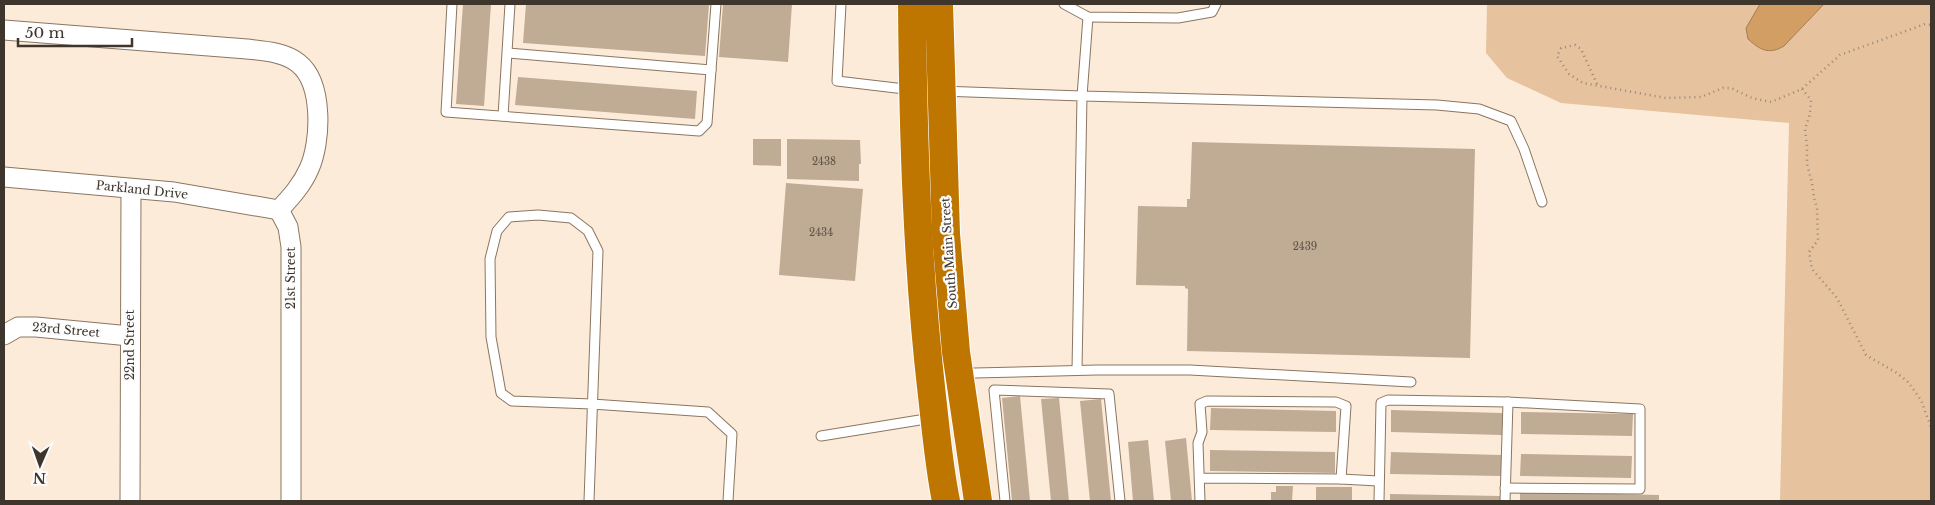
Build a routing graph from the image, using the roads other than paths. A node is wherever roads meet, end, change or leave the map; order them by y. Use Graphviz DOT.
graph roads {
  1 [pos="452,4"];
  2 [pos="510,4"];
  3 [pos="716,4"];
  4 [pos="841,4"];
  5 [pos="912,4"];
  6 [pos="939,4"];
  7 [pos="1064,4"];
  8 [pos="1216,4"];
  9 [pos="1088,17"];
  10 [pos="4,30"];
  11 [pos="508,53"];
  12 [pos="711,70"];
  13 [pos="913,90"];
  14 [pos="941,90"];
  15 [pos="1082,96"];
  16 [pos="503,116"];
  17 [pos="4,177"];
  18 [pos="131,189"];
  19 [pos="1542,202"];
  20 [pos="279,210"];
  21 [pos="4,335"];
  22 [pos="130,336"];
  23 [pos="1077,370"];
  24 [pos="959,373"];
  25 [pos="929,374"];
  26 [pos="1411,382"];
  27 [pos="1508,402"];
  28 [pos="592,404"];
  29 [pos="934,418"];
  30 [pos="821,436"];
  31 [pos="1199,478"];
  32 [pos="1341,479"];
  33 [pos="1378,481"];
  34 [pos="1506,488"];
  35 [pos="130,501"];
  36 [pos="291,501"];
  37 [pos="589,501"];
  38 [pos="728,501"];
  39 [pos="946,501"];
  40 [pos="978,501"];
  41 [pos="1005,501"];
  42 [pos="1120,501"];
  43 [pos="1200,501"];
  44 [pos="1379,501"];
  45 [pos="1505,501"];
  1 -- 16 [label="lane"];
  2 -- 11 [label="lane"];
  3 -- 12 [label="lane"];
  4 -- 13 [label="lane"];
  5 -- 13 [label="highway"];
  6 -- 14 [label="highway, South Main Street"];
  7 -- 9 [label="lane"];
  8 -- 9 [label="lane"];
  9 -- 15 [label="lane"];
  10 -- 20 [label="street"];
  11 -- 12 [label="lane"];
  11 -- 16 [label="lane"];
  12 -- 16 [label="lane"];
  13 -- 14 [label="lane"];
  13 -- 25 [label="highway"];
  14 -- 15 [label="lane"];
  14 -- 24 [label="highway, South Main Street"];
  15 -- 19 [label="lane"];
  15 -- 23 [label="lane"];
  17 -- 18 [label="street, Parkland Drive"];
  18 -- 20 [label="street, Parkland Drive"];
  18 -- 22 [label="street, 22nd Street"];
  20 -- 36 [label="street, 21st Street"];
  21 -- 22 [label="street, 23rd Street"];
  22 -- 35 [label="street, 22nd Street"];
  23 -- 24 [label="lane"];
  23 -- 26 [label="lane"];
  24 -- 25 [label="lane"];
  24 -- 40 [label="highway, South Main Street"];
  25 -- 29 [label="highway"];
  27 -- 33 [label="lane"];
  27 -- 34 [label="lane"];
  27 -- 34 [label="lane"];
  28 -- 28 [label="lane"];
  28 -- 37 [label="lane"];
  28 -- 38 [label="lane"];
  29 -- 30 [label="lane"];
  29 -- 39 [label="highway"];
  31 -- 32 [label="lane"];
  31 -- 32 [label="lane"];
  31 -- 43 [label="lane"];
  32 -- 33 [label="lane"];
  33 -- 44 [label="lane"];
  34 -- 45 [label="lane"];
  41 -- 42 [label="lane"];
}
